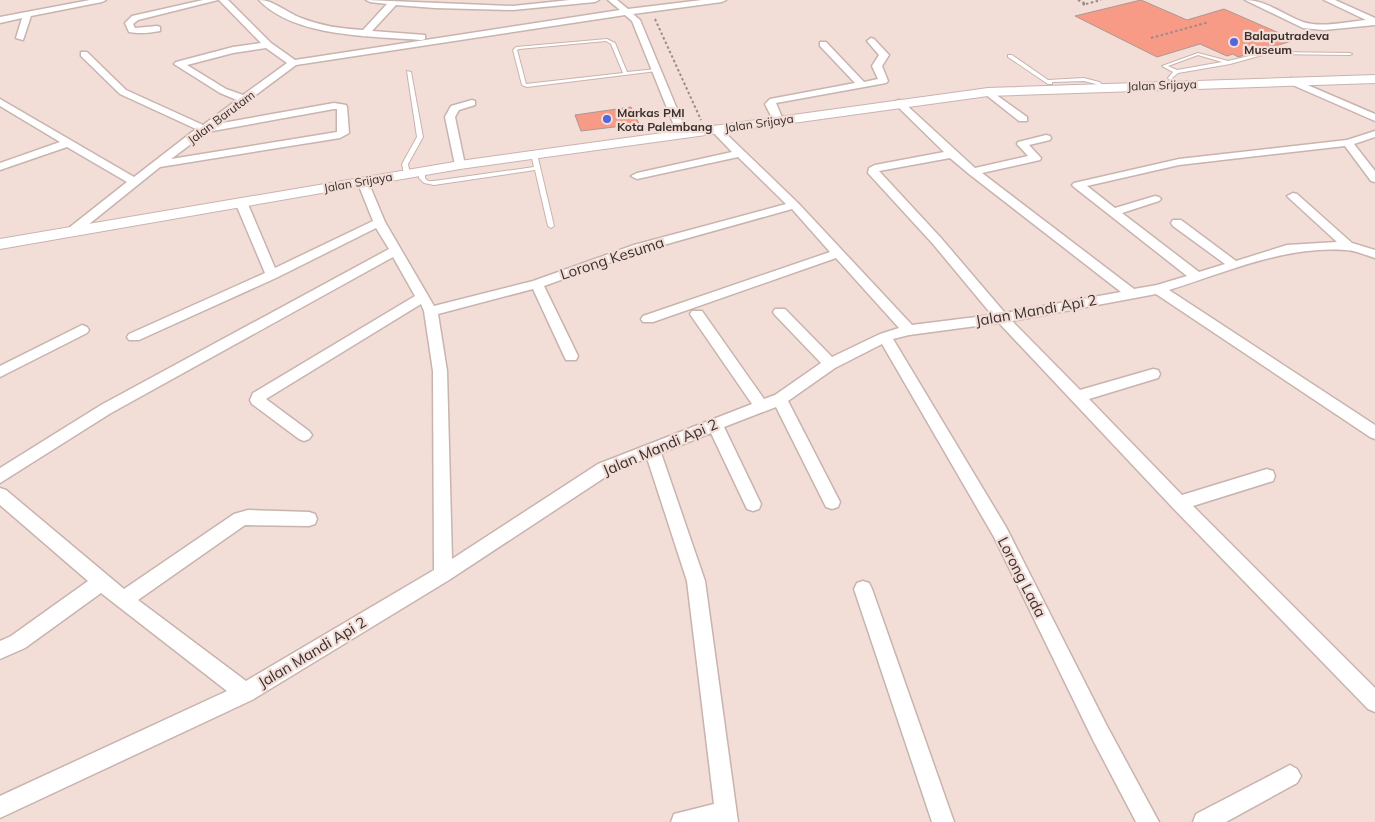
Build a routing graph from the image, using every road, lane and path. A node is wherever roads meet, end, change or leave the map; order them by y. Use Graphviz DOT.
graph roads {
  1 [pos="100,0"];
  2 [pos="214,0"];
  3 [pos="223,0"];
  4 [pos="263,0"];
  5 [pos="370,0"];
  6 [pos="595,0"];
  7 [pos="612,0"];
  8 [pos="722,0"];
  9 [pos="1078,0"];
  10 [pos="1101,0"];
  11 [pos="1249,0"];
  12 [pos="1328,0"];
  13 [pos="679,2"];
  14 [pos="393,3"];
  15 [pos="1086,4"];
  16 [pos="1080,5"];
  17 [pos="650,9"];
  18 [pos="626,12"];
  19 [pos="28,14"];
  20 [pos="0,20"];
  21 [pos="1209,22"];
  22 [pos="1375,22"];
  23 [pos="157,28"];
  24 [pos="365,33"];
  25 [pos="20,38"];
  26 [pos="1151,38"];
  27 [pos="448,39"];
  28 [pos="871,41"];
  29 [pos="823,44"];
  30 [pos="268,45"];
  31 [pos="84,54"];
  32 [pos="1350,54"];
  33 [pos="1010,56"];
  34 [pos="292,63"];
  35 [pos="1230,63"];
  36 [pos="657,70"];
  37 [pos="410,72"];
  38 [pos="625,73"];
  39 [pos="1175,79"];
  40 [pos="1375,79"];
  41 [pos="1291,81"];
  42 [pos="862,85"];
  43 [pos="1052,85"];
  44 [pos="988,92"];
  45 [pos="244,99"];
  46 [pos="0,102"];
  47 [pos="899,103"];
  48 [pos="472,104"];
  49 [pos="1375,118"];
  50 [pos="1023,119"];
  51 [pos="778,120"];
  52 [pos="711,129"];
  53 [pos="204,130"];
  54 [pos="682,133"];
  55 [pos="1375,134"];
  56 [pos="1046,138"];
  57 [pos="68,142"];
  58 [pos="1348,143"];
  59 [pos="740,153"];
  60 [pos="534,154"];
  61 [pos="952,154"];
  62 [pos="159,164"];
  63 [pos="460,165"];
  64 [pos="0,167"];
  65 [pos="536,168"];
  66 [pos="422,172"];
  67 [pos="973,172"];
  68 [pos="406,174"];
  69 [pos="637,176"];
  70 [pos="1375,179"];
  71 [pos="363,181"];
  72 [pos="134,182"];
  73 [pos="1293,196"];
  74 [pos="1156,199"];
  75 [pos="241,202"];
  76 [pos="794,205"];
  77 [pos="1112,212"];
  78 [pos="379,222"];
  79 [pos="1177,223"];
  80 [pos="551,226"];
  81 [pos="74,230"];
  82 [pos="0,244"];
  83 [pos="1348,246"];
  84 [pos="395,250"];
  85 [pos="838,253"];
  86 [pos="1375,254"];
  87 [pos="1234,265"];
  88 [pos="272,275"];
  89 [pos="1196,276"];
  90 [pos="537,284"];
  91 [pos="1158,289"];
  92 [pos="1131,293"];
  93 [pos="423,298"];
  94 [pos="431,311"];
  95 [pos="780,312"];
  96 [pos="697,314"];
  97 [pos="1002,318"];
  98 [pos="648,319"];
  99 [pos="82,330"];
  100 [pos="909,330"];
  101 [pos="134,337"];
  102 [pos="885,337"];
  103 [pos="571,356"];
  104 [pos="830,364"];
  105 [pos="0,372"];
  106 [pos="1154,374"];
  107 [pos="1077,397"];
  108 [pos="780,398"];
  109 [pos="761,406"];
  110 [pos="715,424"];
  111 [pos="1375,432"];
  112 [pos="304,435"];
  113 [pos="652,449"];
  114 [pos="0,476"];
  115 [pos="1266,476"];
  116 [pos="0,495"];
  117 [pos="832,502"];
  118 [pos="1179,503"];
  119 [pos="753,504"];
  120 [pos="309,519"];
  121 [pos="442,574"];
  122 [pos="102,582"];
  123 [pos="862,589"];
  124 [pos="123,600"];
  125 [pos="0,650"];
  126 [pos="245,692"];
  127 [pos="1375,702"];
  128 [pos="1290,776"];
  129 [pos="0,806"];
  130 [pos="726,817"];
  131 [pos="682,822"];
  132 [pos="943,822"];
  133 [pos="1148,822"];
  134 [pos="1204,822"];
  1 -- 19 [label="street"];
  2 -- 23 [label="street"];
  3 -- 30 [label="street"];
  4 -- 24 [label="street"];
  5 -- 14 [label="street"];
  6 -- 14 [label="street"];
  7 -- 18 [label="street"];
  8 -- 13 [label="street"];
  9 -- 15 [label="path"];
  10 -- 15 [label="path"];
  11 -- 22 [label="street"];
  12 -- 22 [label="street"];
  13 -- 17 [label="street"];
  14 -- 24 [label="street"];
  15 -- 16 [label="path"];
  17 -- 18 [label="street"];
  17 -- 52 [label="path"];
  18 -- 27 [label="street"];
  18 -- 36 [label="street"];
  19 -- 20 [label="street"];
  19 -- 25 [label="street"];
  21 -- 26 [label="path"];
  24 -- 27 [label="street"];
  27 -- 34 [label="street"];
  28 -- 42 [label="street"];
  29 -- 42 [label="street"];
  30 -- 34 [label="street"];
  30 -- 45 [label="street"];
  31 -- 53 [label="street"];
  32 -- 35 [label="lane"];
  33 -- 43 [label="lane"];
  34 -- 45 [label="street, Jalan Barutam"];
  35 -- 39 [label="lane"];
  35 -- 39 [label="lane"];
  36 -- 38 [label="lane"];
  36 -- 54 [label="street"];
  37 -- 68 [label="lane"];
  38 -- 38 [label="lane"];
  39 -- 41 [label="street, Jalan Srijaya"];
  39 -- 43 [label="street, Jalan Srijaya"];
  40 -- 41 [label="street, Jalan Srijaya"];
  41 -- 49 [label="street"];
  42 -- 51 [label="street"];
  43 -- 44 [label="street, Jalan Srijaya"];
  44 -- 47 [label="street, Jalan Srijaya"];
  44 -- 50 [label="street"];
  45 -- 53 [label="street, Jalan Barutam"];
  46 -- 57 [label="street"];
  47 -- 51 [label="street, Jalan Srijaya"];
  47 -- 61 [label="street"];
  48 -- 63 [label="street"];
  51 -- 52 [label="street, Jalan Srijaya"];
  52 -- 54 [label="street, Jalan Srijaya"];
  52 -- 59 [label="street"];
  53 -- 62 [label="street, Jalan Barutam"];
  53 -- 62 [label="street"];
  54 -- 60 [label="street, Jalan Srijaya"];
  55 -- 58 [label="street"];
  56 -- 67 [label="street"];
  57 -- 64 [label="street"];
  57 -- 72 [label="street"];
  58 -- 70 [label="street"];
  58 -- 77 [label="street"];
  59 -- 69 [label="street"];
  59 -- 76 [label="street"];
  60 -- 63 [label="street, Jalan Srijaya"];
  60 -- 65 [label="lane"];
  61 -- 67 [label="street"];
  61 -- 97 [label="street"];
  62 -- 72 [label="street, Jalan Barutam"];
  63 -- 66 [label="street, Jalan Srijaya"];
  65 -- 66 [label="lane"];
  65 -- 80 [label="lane"];
  66 -- 68 [label="street, Jalan Srijaya"];
  67 -- 92 [label="street"];
  68 -- 71 [label="street, Jalan Srijaya"];
  71 -- 75 [label="street, Jalan Srijaya"];
  71 -- 78 [label="street"];
  72 -- 81 [label="street, Jalan Barutam"];
  73 -- 83 [label="street"];
  74 -- 77 [label="street"];
  75 -- 81 [label="street, Jalan Srijaya"];
  75 -- 88 [label="street"];
  76 -- 85 [label="street"];
  76 -- 90 [label="street, Lorong Kesuma"];
  77 -- 89 [label="street"];
  78 -- 84 [label="street"];
  78 -- 88 [label="street"];
  79 -- 87 [label="street"];
  81 -- 82 [label="street, Jalan Srijaya"];
  83 -- 86 [label="street, Jalan Mandi Api 2"];
  83 -- 87 [label="street, Jalan Mandi Api 2"];
  84 -- 93 [label="street"];
  84 -- 114 [label="street"];
  85 -- 98 [label="street"];
  85 -- 100 [label="street"];
  87 -- 89 [label="street, Jalan Mandi Api 2"];
  88 -- 101 [label="street"];
  89 -- 91 [label="street, Jalan Mandi Api 2"];
  90 -- 94 [label="street, Lorong Kesuma"];
  90 -- 103 [label="street"];
  91 -- 92 [label="street, Jalan Mandi Api 2"];
  91 -- 111 [label="street"];
  92 -- 97 [label="street, Jalan Mandi Api 2"];
  93 -- 94 [label="street"];
  93 -- 112 [label="street"];
  94 -- 121 [label="street"];
  95 -- 104 [label="street"];
  96 -- 109 [label="street"];
  97 -- 100 [label="street, Jalan Mandi Api 2"];
  97 -- 107 [label="street"];
  99 -- 105 [label="street"];
  100 -- 102 [label="street, Jalan Mandi Api 2"];
  102 -- 104 [label="street, Jalan Mandi Api 2"];
  102 -- 133 [label="street, Lorong Lada"];
  104 -- 108 [label="street, Jalan Mandi Api 2"];
  106 -- 107 [label="street"];
  107 -- 118 [label="street"];
  108 -- 109 [label="street, Jalan Mandi Api 2"];
  108 -- 117 [label="street"];
  109 -- 110 [label="street, Jalan Mandi Api 2"];
  110 -- 113 [label="street, Jalan Mandi Api 2"];
  110 -- 119 [label="street"];
  113 -- 121 [label="street, Jalan Mandi Api 2"];
  113 -- 130 [label="street"];
  115 -- 118 [label="street"];
  116 -- 122 [label="street"];
  118 -- 127 [label="street"];
  120 -- 124 [label="street"];
  121 -- 126 [label="street, Jalan Mandi Api 2"];
  122 -- 124 [label="street"];
  122 -- 125 [label="street"];
  123 -- 132 [label="street"];
  124 -- 126 [label="street"];
  126 -- 129 [label="street, Jalan Mandi Api 2"];
  128 -- 134 [label="street"];
  130 -- 131 [label="street"];
}
